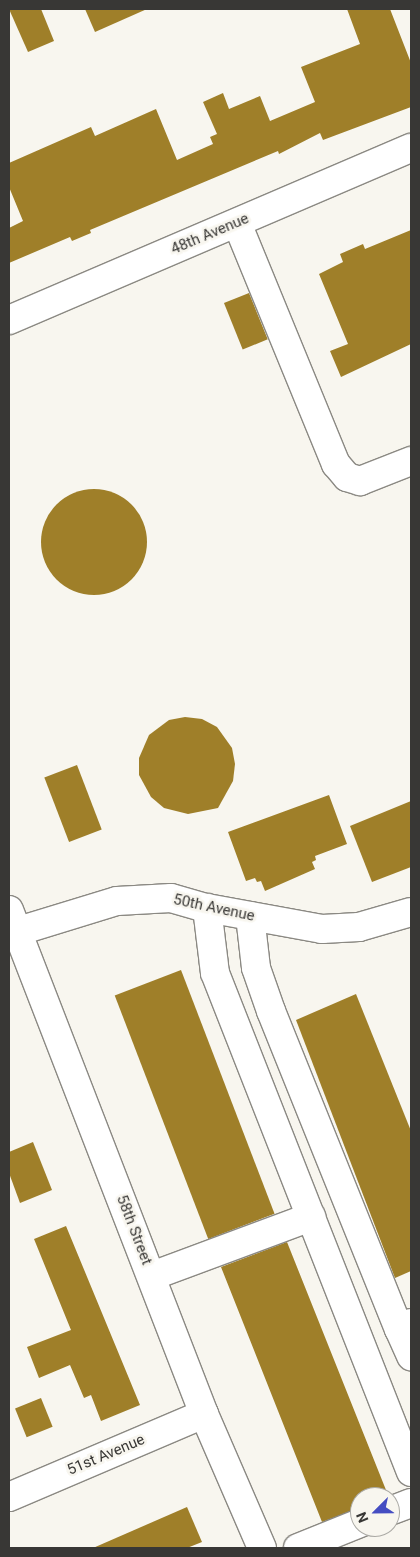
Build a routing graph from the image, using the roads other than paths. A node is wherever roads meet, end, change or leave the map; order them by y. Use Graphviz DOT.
graph roads {
  1 [pos="411,148"];
  2 [pos="236,223"];
  3 [pos="9,320"];
  4 [pos="411,462"];
  5 [pos="207,908"];
  6 [pos="411,912"];
  7 [pos="250,916"];
  8 [pos="12,925"];
  9 [pos="311,1217"];
  10 [pos="152,1276"];
  11 [pos="405,1326"];
  12 [pos="411,1356"];
  13 [pos="204,1414"];
  14 [pos="411,1472"];
  15 [pos="9,1497"];
  16 [pos="350,1527"];
  17 [pos="262,1548"];
  18 [pos="298,1548"];
  1 -- 2 [label="street, 48th Avenue"];
  2 -- 3 [label="street, 48th Avenue"];
  2 -- 4 [label="street"];
  5 -- 7 [label="street, 50th Avenue"];
  5 -- 8 [label="street, 50th Avenue"];
  5 -- 9 [label="street"];
  6 -- 7 [label="street, 50th Avenue"];
  7 -- 11 [label="street"];
  8 -- 10 [label="street, 58th Street"];
  9 -- 10 [label="street"];
  9 -- 14 [label="street"];
  10 -- 13 [label="street, 58th Street"];
  11 -- 12 [label="street"];
  13 -- 15 [label="street, 51st Avenue"];
  13 -- 17 [label="street, 58th Street"];
  16 -- 18 [label="street"];
}
